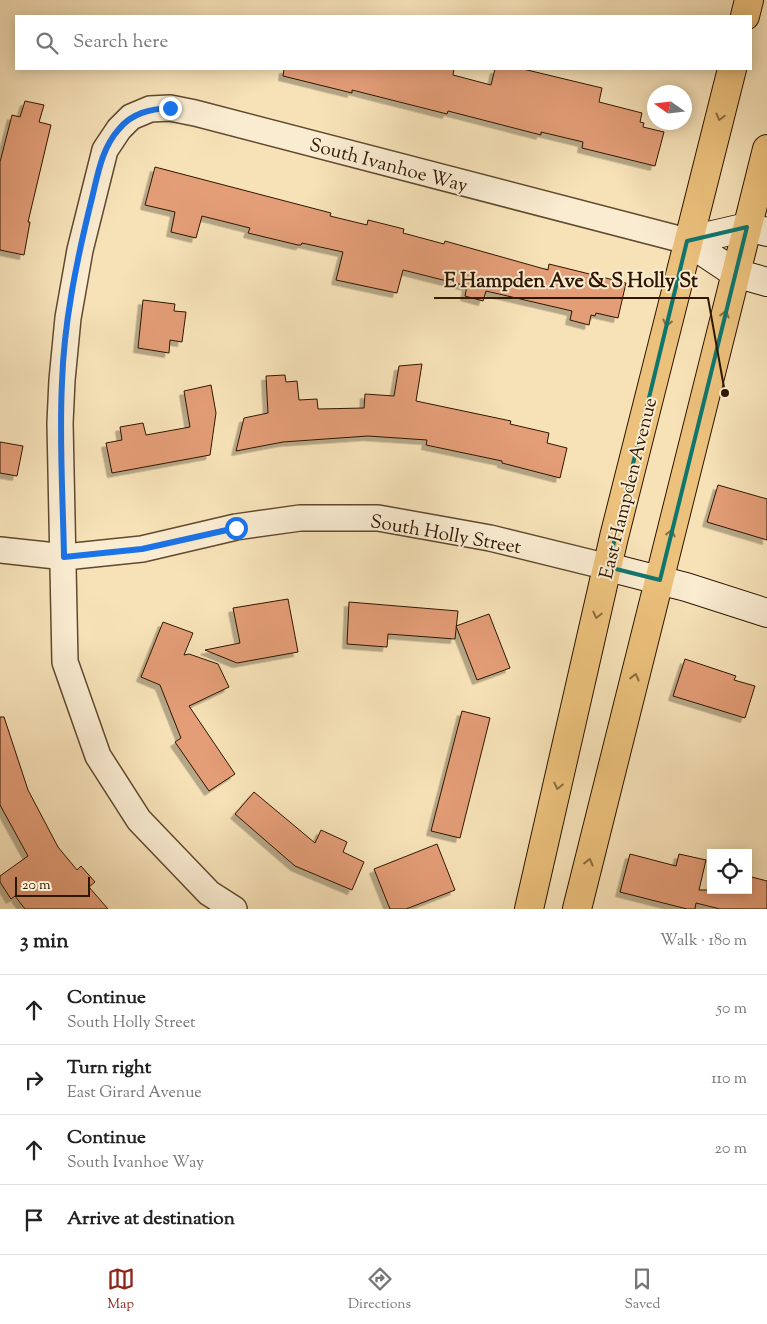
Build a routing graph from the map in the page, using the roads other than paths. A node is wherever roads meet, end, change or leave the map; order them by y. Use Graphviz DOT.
graph roads {
  1 [pos="748,0"];
  2 [pos="745,15"];
  3 [pos="732,70"];
  4 [pos="767,149"];
  5 [pos="757,229"];
  6 [pos="687,241"];
  7 [pos="735,273"];
  8 [pos="767,282"];
  9 [pos="0,550"];
  10 [pos="64,557"];
  11 [pos="608,568"];
  12 [pos="660,580"];
  13 [pos="767,613"];
  14 [pos="234,909"];
  15 [pos="529,909"];
  16 [pos="577,909"];
  1 -- 2 [label="highway"];
  3 -- 6 [label="highway, East Hampden Avenue, one-way"];
  4 -- 5 [label="highway"];
  5 -- 6 [label="street"];
  5 -- 7 [label="highway"];
  6 -- 7 [label="street"];
  6 -- 10 [label="street, South Ivanhoe Way"];
  6 -- 11 [label="highway, East Hampden Avenue, one-way"];
  7 -- 8 [label="street"];
  12 -- 7 [label="highway, one-way"];
  9 -- 10 [label="street, South Holly Street"];
  10 -- 11 [label="street, South Holly Street"];
  10 -- 14 [label="street, South Ivanhoe Way"];
  11 -- 12 [label="street, South Holly Street"];
  11 -- 15 [label="highway, East Hampden Avenue, one-way"];
  12 -- 13 [label="street, South Holly Street"];
  16 -- 12 [label="highway, one-way"];
}
